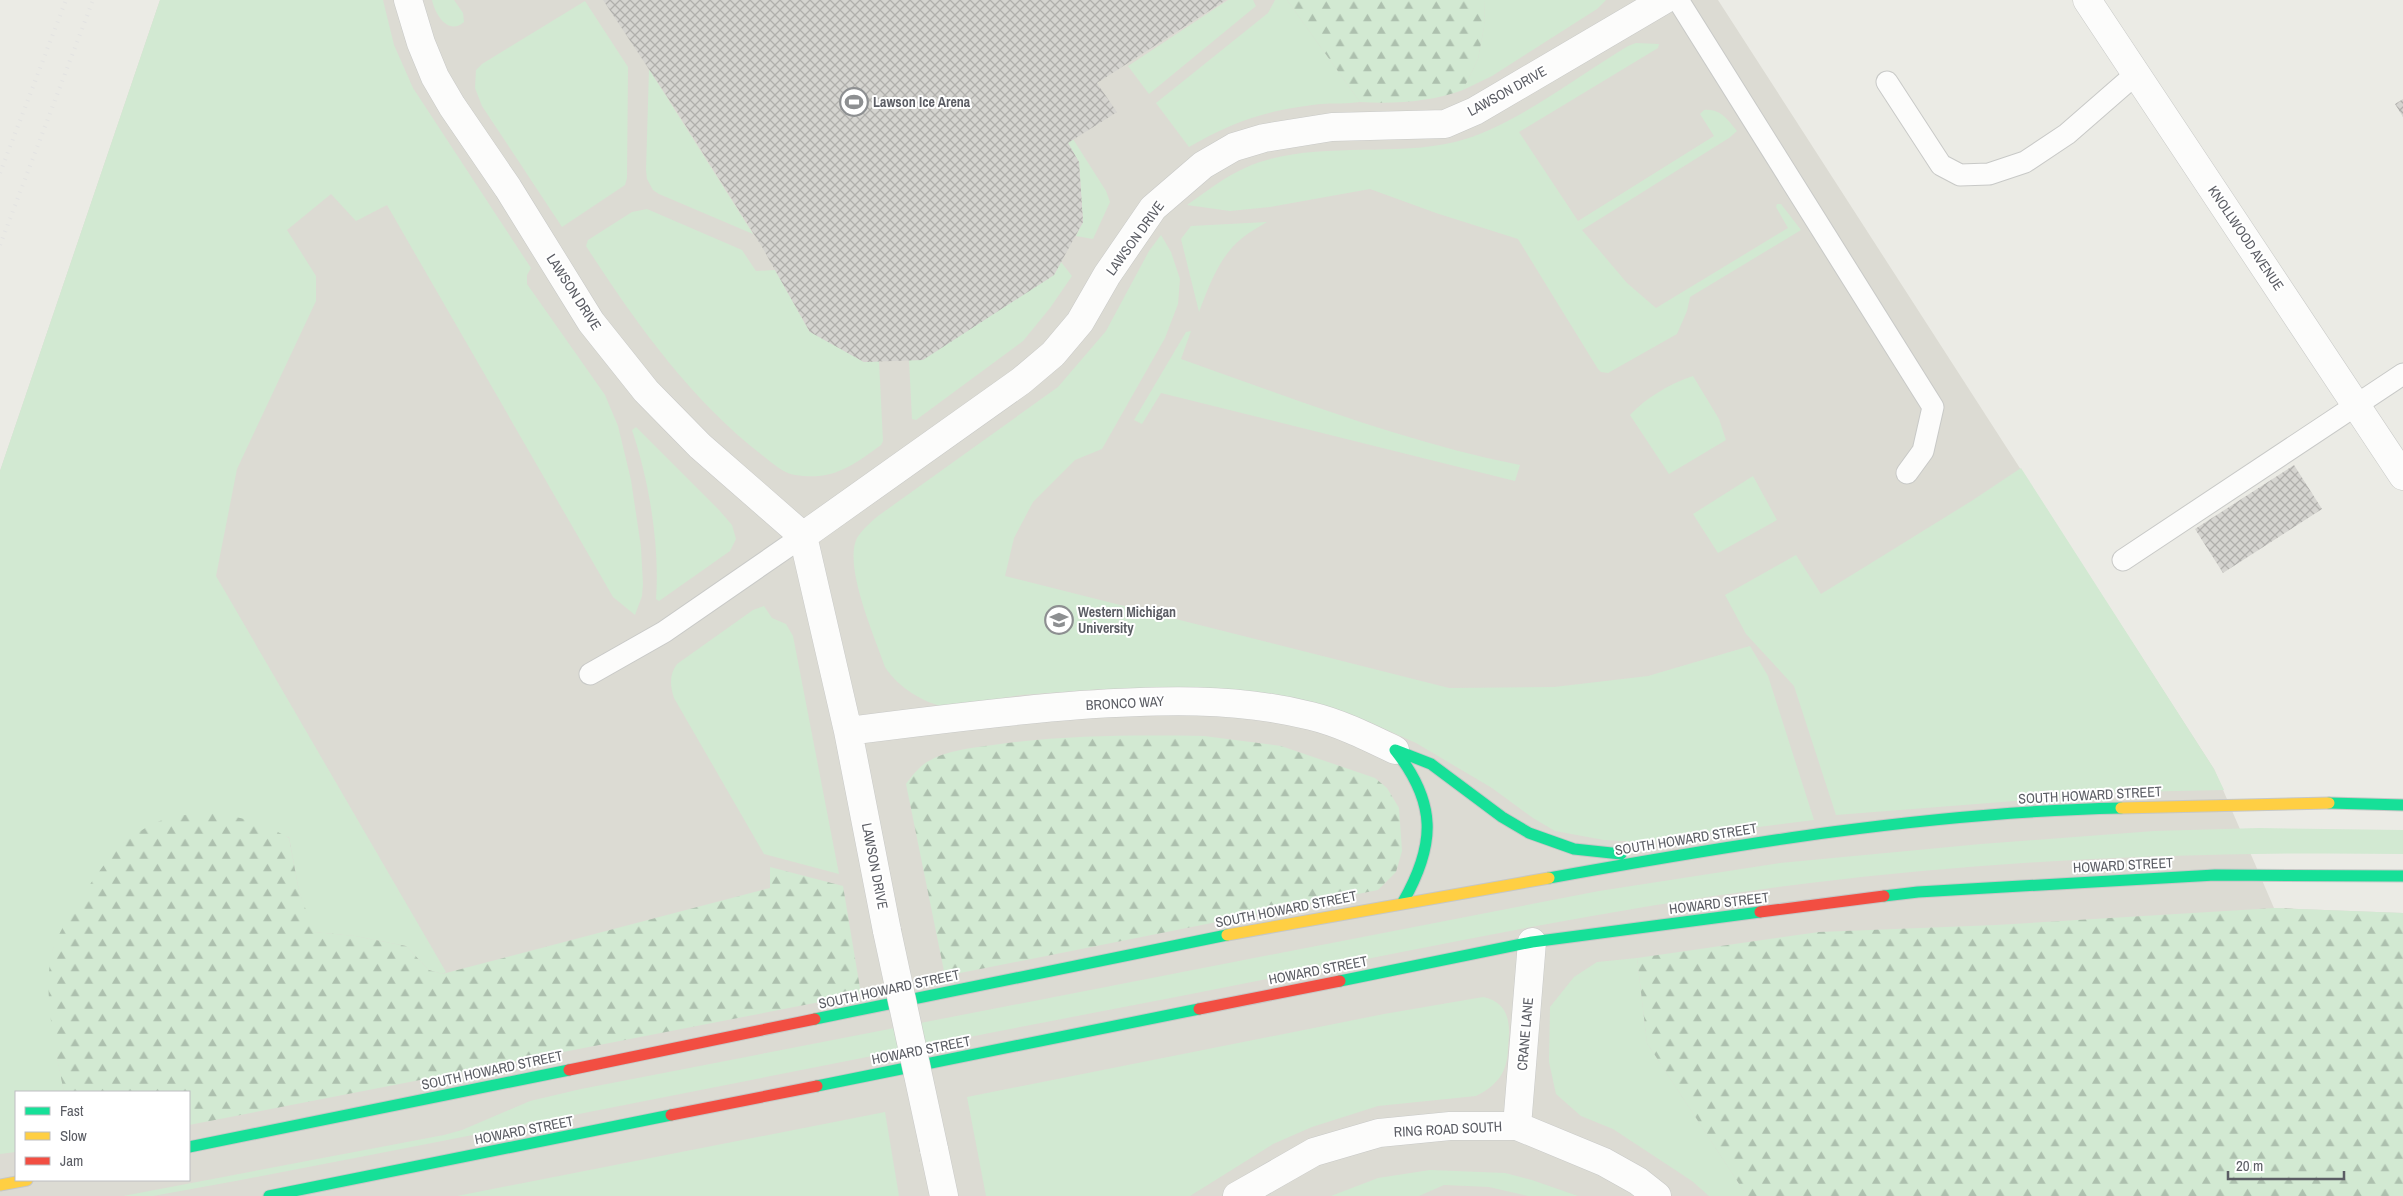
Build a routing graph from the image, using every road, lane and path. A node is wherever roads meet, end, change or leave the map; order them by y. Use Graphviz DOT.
graph roads {
  1 [pos="408,0"];
  2 [pos="1664,0"];
  3 [pos="1678,0"];
  4 [pos="2087,0"];
  5 [pos="2137,74"];
  6 [pos="1887,82"];
  7 [pos="2403,374"];
  8 [pos="2357,404"];
  9 [pos="1907,473"];
  10 [pos="2403,476"];
  11 [pos="803,536"];
  12 [pos="2124,560"];
  13 [pos="590,674"];
  14 [pos="848,731"];
  15 [pos="1395,750"];
  16 [pos="2403,804"];
  17 [pos="1686,853"];
  18 [pos="2403,876"];
  19 [pos="1403,902"];
  20 [pos="1532,942"];
  21 [pos="1517,1126"];
  22 [pos="190,1147"];
  23 [pos="22,1181"];
  24 [pos="0,1185"];
  25 [pos="269,1196"];
  26 [pos="944,1196"];
  27 [pos="1237,1196"];
  28 [pos="1657,1196"];
  1 -- 11 [label="street, LAWSON DRIVE"];
  2 -- 11 [label="street, LAWSON DRIVE"];
  3 -- 9 [label="lane"];
  4 -- 5 [label="street, KNOLLWOOD AVENUE"];
  5 -- 6 [label="lane"];
  5 -- 8 [label="street, KNOLLWOOD AVENUE"];
  7 -- 8 [label="lane"];
  8 -- 10 [label="street, KNOLLWOOD AVENUE"];
  8 -- 12 [label="lane"];
  11 -- 13 [label="lane"];
  11 -- 14 [label="street, LAWSON DRIVE"];
  14 -- 15 [label="street, BRONCO WAY"];
  14 -- 26 [label="street, LAWSON DRIVE, bridge"];
  15 -- 17 [label="street"];
  15 -- 19 [label="street"];
  16 -- 17 [label="street, SOUTH HOWARD STREET"];
  17 -- 19 [label="street, SOUTH HOWARD STREET"];
  18 -- 20 [label="street, HOWARD STREET"];
  19 -- 22 [label="street, SOUTH HOWARD STREET"];
  20 -- 21 [label="street, CRANE LANE"];
  20 -- 25 [label="street, HOWARD STREET"];
  21 -- 27 [label="street, RING ROAD SOUTH"];
  21 -- 28 [label="street, RING ROAD SOUTH"];
  23 -- 24 [label="street"];
}
